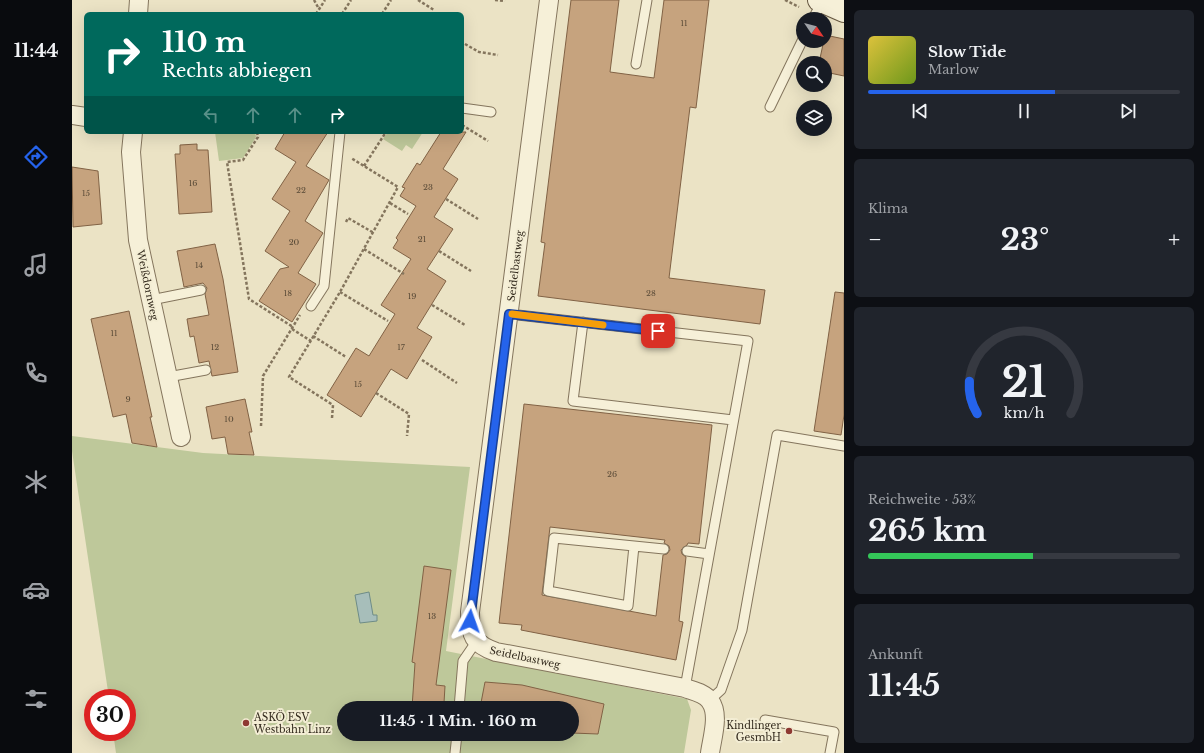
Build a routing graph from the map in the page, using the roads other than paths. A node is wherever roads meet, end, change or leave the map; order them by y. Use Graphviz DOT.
graph roads {
  1 [pos="138,0"];
  2 [pos="549,0"];
  3 [pos="647,0"];
  4 [pos="818,7"];
  5 [pos="138,12"];
  6 [pos="844,12"];
  7 [pos="799,48"];
  8 [pos="636,64"];
  9 [pos="770,107"];
  10 [pos="464,108"];
  11 [pos="491,112"];
  12 [pos="72,115"];
  13 [pos="84,117"];
  14 [pos="132,134"];
  15 [pos="340,134"];
  16 [pos="201,290"];
  17 [pos="151,300"];
  18 [pos="311,306"];
  19 [pos="509,314"];
  20 [pos="583,322"];
  21 [pos="206,370"];
  22 [pos="168,377"];
  23 [pos="733,420"];
  24 [pos="181,436"];
  25 [pos="844,446"];
  26 [pos="634,546"];
  27 [pos="664,549"];
  28 [pos="687,551"];
  29 [pos="709,554"];
  30 [pos="476,642"];
  31 [pos="685,688"];
  32 [pos="710,700"];
  33 [pos="460,701"];
  34 [pos="765,720"];
  35 [pos="456,741"];
  36 [pos="455,753"];
  37 [pos="710,753"];
  38 [pos="830,753"];
  1 -- 5 [label="street"];
  2 -- 19 [label="street, Seidelbastweg"];
  3 -- 8 [label="lane"];
  4 -- 6 [label="street"];
  7 -- 9 [label="lane"];
  10 -- 11 [label="lane"];
  12 -- 13 [label="street"];
  14 -- 17 [label="street, Weißdornweg"];
  15 -- 18 [label="lane"];
  16 -- 17 [label="lane"];
  17 -- 22 [label="street, Weißdornweg"];
  19 -- 20 [label="lane"];
  19 -- 30 [label="street, Seidelbastweg"];
  20 -- 23 [label="lane"];
  20 -- 23 [label="lane"];
  21 -- 22 [label="lane"];
  22 -- 24 [label="street, Weißdornweg"];
  23 -- 29 [label="lane"];
  25 -- 32 [label="lane"];
  26 -- 26 [label="lane"];
  26 -- 27 [label="lane"];
  28 -- 29 [label="lane"];
  29 -- 31 [label="lane"];
  30 -- 31 [label="street, Seidelbastweg"];
  30 -- 33 [label="lane"];
  31 -- 32 [label="street, Seidelbastweg"];
  32 -- 37 [label="street"];
  34 -- 38 [label="lane"];
  35 -- 36 [label="lane"];
}
